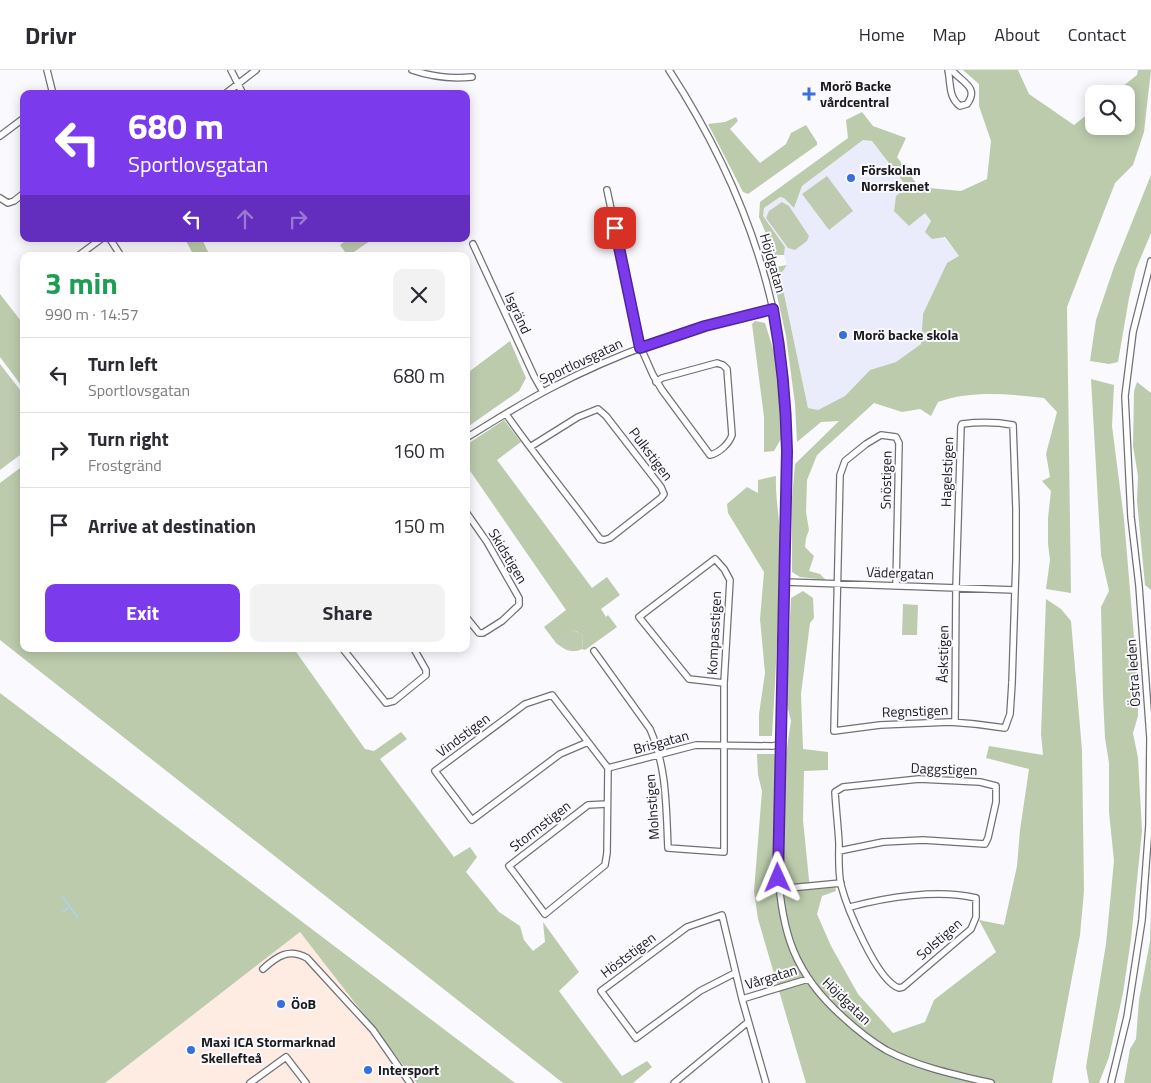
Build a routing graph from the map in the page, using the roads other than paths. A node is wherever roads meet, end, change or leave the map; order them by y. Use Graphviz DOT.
graph roads {
  1 [pos="48,70"];
  2 [pos="231,70"];
  3 [pos="256,70"];
  4 [pos="412,70"];
  5 [pos="669,70"];
  6 [pos="950,70"];
  7 [pos="472,77"];
  8 [pos="238,84"];
  9 [pos="52,90"];
  10 [pos="230,90"];
  11 [pos="241,90"];
  12 [pos="20,121"];
  13 [pos="0,136"];
  14 [pos="607,190"];
  15 [pos="20,196"];
  16 [pos="0,198"];
  17 [pos="97,242"];
  18 [pos="472,244"];
  19 [pos="83,252"];
  20 [pos="1151,261"];
  21 [pos="773,309"];
  22 [pos="640,348"];
  23 [pos="656,382"];
  24 [pos="543,392"];
  25 [pos="506,414"];
  26 [pos="470,436"];
  27 [pos="530,447"];
  28 [pos="470,518"];
  29 [pos="785,582"];
  30 [pos="837,583"];
  31 [pos="896,586"];
  32 [pos="956,587"];
  33 [pos="1015,590"];
  34 [pos="470,622"];
  35 [pos="1144,650"];
  36 [pos="1151,650"];
  37 [pos="594,651"];
  38 [pos="346,652"];
  39 [pos="416,652"];
  40 [pos="724,683"];
  41 [pos="955,722"];
  42 [pos="588,742"];
  43 [pos="780,744"];
  44 [pos="725,745"];
  45 [pos="659,755"];
  46 [pos="608,768"];
  47 [pos="607,804"];
  48 [pos="839,851"];
  49 [pos="841,884"];
  50 [pos="779,889"];
  51 [pos="850,907"];
  52 [pos="263,969"];
  53 [pos="735,972"];
  54 [pos="808,979"];
  55 [pos="742,999"];
  56 [pos="748,1022"];
  57 [pos="250,1083"];
  58 [pos="306,1083"];
  59 [pos="410,1083"];
  60 [pos="674,1083"];
  61 [pos="766,1083"];
  62 [pos="991,1083"];
  63 [pos="1111,1083"];
  1 -- 9 [label="street"];
  2 -- 8 [label="street"];
  3 -- 8 [label="street"];
  4 -- 7 [label="street"];
  5 -- 21 [label="street, Höjdgatan"];
  6 -- 6 [label="street"];
  8 -- 10 [label="street"];
  8 -- 11 [label="street"];
  12 -- 13 [label="street"];
  14 -- 22 [label="street"];
  15 -- 16 [label="street"];
  17 -- 19 [label="street"];
  18 -- 24 [label="street, Isgränd"];
  20 -- 35 [label="street, Östra leden"];
  21 -- 22 [label="street, Sportlovsgatan"];
  21 -- 29 [label="street, Höjdgatan"];
  22 -- 23 [label="street"];
  22 -- 24 [label="street, Sportlovsgatan"];
  23 -- 23 [label="street"];
  24 -- 25 [label="street, Sportlovsgatan"];
  25 -- 26 [label="street, Sportlovsgatan"];
  25 -- 27 [label="street, Pulkstigen"];
  27 -- 27 [label="street, Pulkstigen"];
  28 -- 34 [label="street, Skidstigen"];
  29 -- 30 [label="street, Vädergatan"];
  29 -- 43 [label="street, Höjdgatan"];
  30 -- 31 [label="street, Vädergatan"];
  30 -- 31 [label="street, Snöstigen"];
  30 -- 41 [label="street, Regnstigen"];
  31 -- 32 [label="street, Vädergatan"];
  32 -- 33 [label="street, Vädergatan"];
  32 -- 33 [label="street, Hagelstigen"];
  32 -- 41 [label="street, Åskstigen"];
  33 -- 41 [label="street, Regnstigen"];
  35 -- 36 [label="street"];
  35 -- 63 [label="street, Östra leden"];
  37 -- 45 [label="street, Molnstigen"];
  38 -- 39 [label="street"];
  40 -- 40 [label="street, Kompasstigen"];
  40 -- 44 [label="street, Kompasstigen"];
  42 -- 42 [label="street, Vindstigen"];
  42 -- 46 [label="street, Vindstigen"];
  43 -- 44 [label="street, Brisgatan"];
  43 -- 50 [label="street, Höjdgatan"];
  44 -- 45 [label="street, Brisgatan"];
  44 -- 45 [label="street, Molnstigen"];
  45 -- 46 [label="street, Brisgatan"];
  46 -- 47 [label="street, Stormstigen"];
  47 -- 47 [label="street, Stormstigen"];
  48 -- 48 [label="street, Daggstigen"];
  48 -- 49 [label="street, Daggstigen"];
  49 -- 50 [label="street"];
  49 -- 51 [label="street, Solstigen"];
  50 -- 54 [label="street, Höjdgatan"];
  51 -- 51 [label="street, Solstigen"];
  52 -- 59 [label="street"];
  53 -- 53 [label="street, Höststigen"];
  53 -- 55 [label="street, Höststigen"];
  54 -- 55 [label="street, Vårgatan"];
  54 -- 62 [label="street, Höjdgatan"];
  55 -- 56 [label="street, Höststigen"];
  56 -- 60 [label="street"];
  56 -- 61 [label="street, Höststigen"];
  57 -- 58 [label="street"];
}
